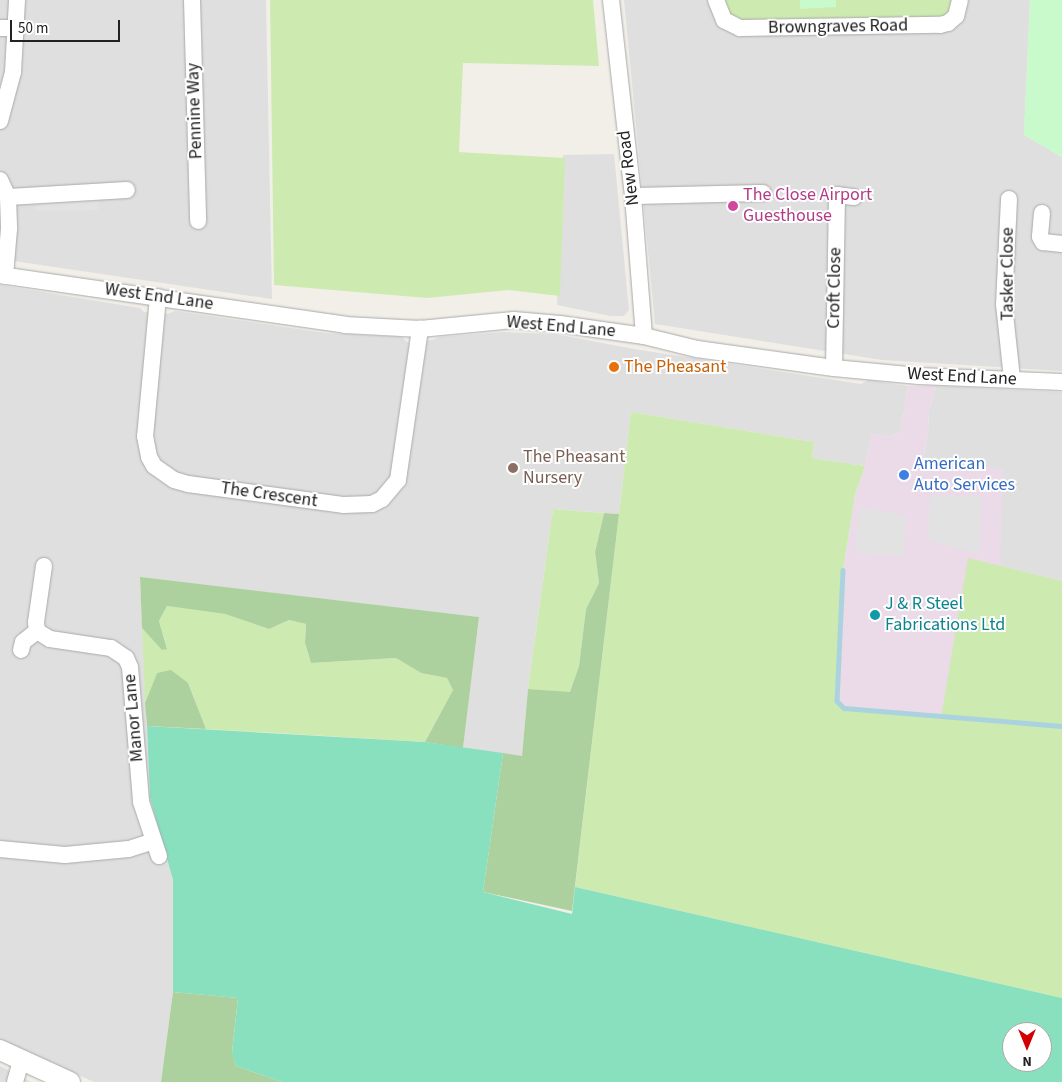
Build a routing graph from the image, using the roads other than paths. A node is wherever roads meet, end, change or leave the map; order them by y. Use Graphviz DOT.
graph roads {
  1 [pos="17,0"];
  2 [pos="192,0"];
  3 [pos="611,0"];
  4 [pos="716,0"];
  5 [pos="960,0"];
  6 [pos="8,28"];
  7 [pos="0,121"];
  8 [pos="0,180"];
  9 [pos="127,190"];
  10 [pos="764,193"];
  11 [pos="633,196"];
  12 [pos="854,196"];
  13 [pos="8,197"];
  14 [pos="1009,199"];
  15 [pos="1042,213"];
  16 [pos="198,221"];
  17 [pos="1062,244"];
  18 [pos="2,275"];
  19 [pos="158,297"];
  20 [pos="420,329"];
  21 [pos="644,336"];
  22 [pos="834,368"];
  23 [pos="1012,379"];
  24 [pos="1062,382"];
  25 [pos="44,566"];
  26 [pos="38,631"];
  27 [pos="21,650"];
  28 [pos="153,841"];
  29 [pos="0,849"];
  30 [pos="159,856"];
  31 [pos="0,1050"];
  32 [pos="21,1061"];
  33 [pos="15,1082"];
  34 [pos="70,1082"];
  1 -- 6 [label="street"];
  2 -- 16 [label="street, Pennine Way"];
  3 -- 11 [label="street, New Road"];
  4 -- 5 [label="street, Browngraves Road"];
  6 -- 7 [label="street"];
  8 -- 13 [label="street"];
  9 -- 13 [label="street"];
  10 -- 11 [label="street"];
  11 -- 21 [label="street, New Road"];
  12 -- 22 [label="street, Croft Close"];
  13 -- 18 [label="street"];
  14 -- 23 [label="street, Tasker Close"];
  15 -- 17 [label="street"];
  18 -- 19 [label="street, West End Lane"];
  19 -- 20 [label="street, West End Lane"];
  19 -- 20 [label="street, The Crescent"];
  20 -- 21 [label="street, West End Lane"];
  21 -- 22 [label="street, West End Lane"];
  22 -- 23 [label="street, West End Lane"];
  23 -- 24 [label="street, West End Lane"];
  25 -- 26 [label="street"];
  26 -- 27 [label="street"];
  26 -- 28 [label="street, Manor Lane"];
  28 -- 29 [label="street"];
  28 -- 30 [label="street, Manor Lane"];
  31 -- 32 [label="street"];
  32 -- 33 [label="street"];
  32 -- 34 [label="street"];
}
